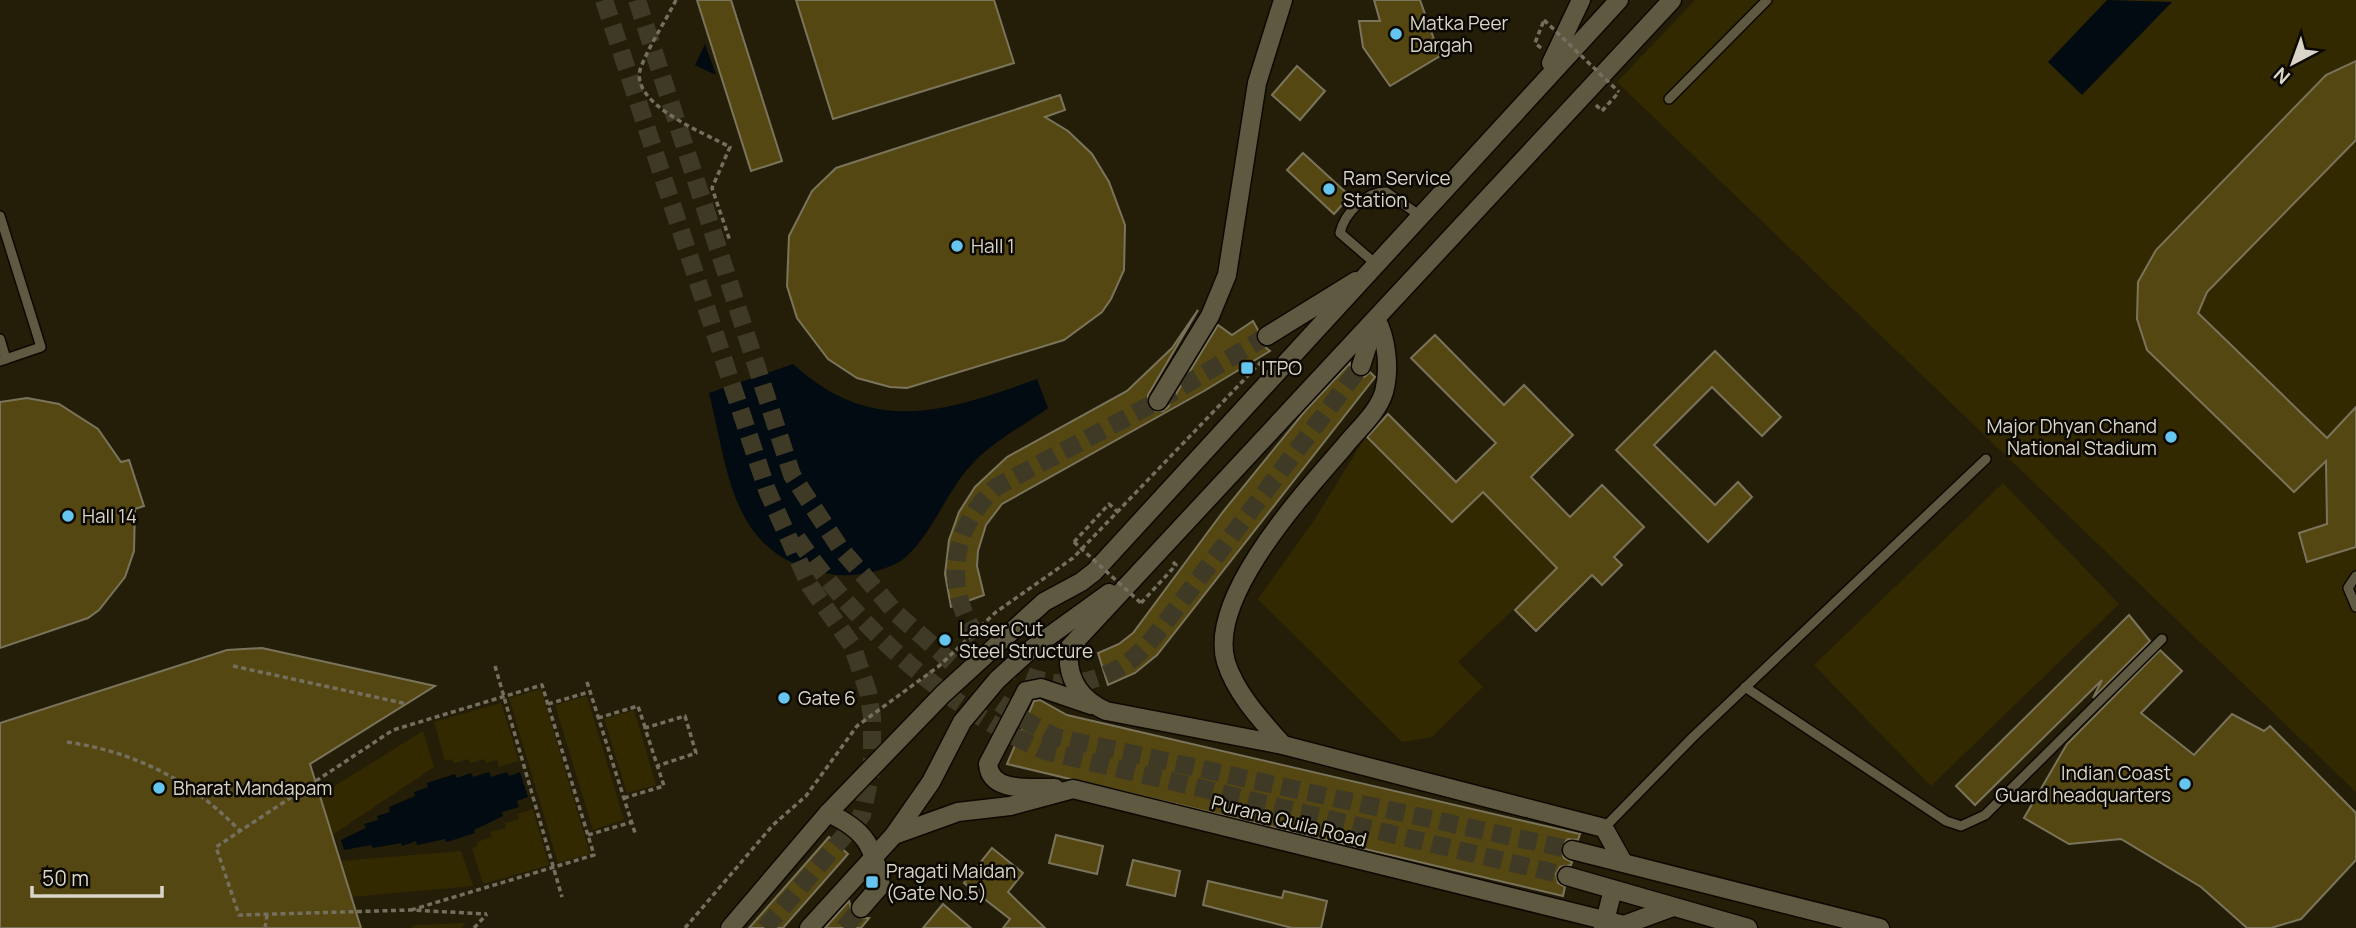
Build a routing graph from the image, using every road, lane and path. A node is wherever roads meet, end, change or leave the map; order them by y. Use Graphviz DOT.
graph roads {
  1 [pos="677,0"];
  2 [pos="1283,0"];
  3 [pos="1581,0"];
  4 [pos="1619,0"];
  5 [pos="1672,0"];
  6 [pos="1767,0"];
  7 [pos="1535,43"];
  8 [pos="1547,77"];
  9 [pos="1669,99"];
  10 [pos="1602,111"];
  11 [pos="0,216"];
  12 [pos="1422,217"];
  13 [pos="730,241"];
  14 [pos="1377,267"];
  15 [pos="1376,319"];
  16 [pos="1267,336"];
  17 [pos="0,339"];
  18 [pos="3,360"];
  19 [pos="1262,360"];
  20 [pos="1361,366"];
  21 [pos="1158,401"];
  22 [pos="1986,459"];
  23 [pos="1109,504"];
  24 [pos="1176,565"];
  25 [pos="2356,576"];
  26 [pos="1132,578"];
  27 [pos="2356,607"];
  28 [pos="2162,639"];
  29 [pos="233,666"];
  30 [pos="495,666"];
  31 [pos="587,682"];
  32 [pos="1745,687"];
  33 [pos="590,691"];
  34 [pos="504,696"];
  35 [pos="407,704"];
  36 [pos="548,704"];
  37 [pos="1106,711"];
  38 [pos="598,718"];
  39 [pos="645,728"];
  40 [pos="67,742"];
  41 [pos="1283,745"];
  42 [pos="657,765"];
  43 [pos="1073,789"];
  44 [pos="624,798"];
  45 [pos="828,813"];
  46 [pos="632,822"];
  47 [pos="1604,828"];
  48 [pos="240,831"];
  49 [pos="635,833"];
  50 [pos="588,835"];
  51 [pos="894,835"];
  52 [pos="1572,850"];
  53 [pos="875,855"];
  54 [pos="1623,862"];
  55 [pos="553,867"];
  56 [pos="1567,876"];
  57 [pos="1613,890"];
  58 [pos="562,897"];
  59 [pos="1673,907"];
  60 [pos="861,908"];
  61 [pos="411,910"];
  62 [pos="267,915"];
  63 [pos="1604,924"];
  64 [pos="265,928"];
  65 [pos="474,928"];
  66 [pos="685,928"];
  67 [pos="730,928"];
  68 [pos="809,928"];
  69 [pos="1748,928"];
  70 [pos="1880,928"];
  1 -- 13 [label="path"];
  2 -- 21 [label="main road"];
  3 -- 8 [label="main road"];
  4 -- 8 [label="main road"];
  5 -- 15 [label="main road"];
  6 -- 9 [label="lane"];
  7 -- 10 [label="path, bridge"];
  8 -- 12 [label="main road"];
  11 -- 18 [label="lane"];
  12 -- 14 [label="main road"];
  12 -- 14 [label="lane"];
  14 -- 16 [label="main road"];
  14 -- 45 [label="main road"];
  15 -- 20 [label="main road"];
  15 -- 26 [label="main road"];
  15 -- 41 [label="main road"];
  17 -- 18 [label="lane"];
  19 -- 66 [label="path"];
  22 -- 32 [label="lane"];
  23 -- 24 [label="path, bridge"];
  25 -- 27 [label="lane"];
  26 -- 37 [label="main road"];
  26 -- 51 [label="main road"];
  28 -- 32 [label="lane"];
  29 -- 35 [label="path"];
  30 -- 34 [label="path"];
  31 -- 33 [label="path"];
  32 -- 47 [label="lane"];
  33 -- 36 [label="path"];
  33 -- 38 [label="path"];
  34 -- 36 [label="path"];
  34 -- 48 [label="path"];
  34 -- 55 [label="path"];
  36 -- 50 [label="path"];
  37 -- 41 [label="main road"];
  37 -- 43 [label="main road"];
  38 -- 39 [label="path"];
  38 -- 44 [label="path"];
  39 -- 42 [label="path"];
  39 -- 42 [label="path"];
  40 -- 48 [label="path"];
  41 -- 47 [label="main road"];
  42 -- 44 [label="path"];
  43 -- 51 [label="main road, Purana Quila Road"];
  43 -- 63 [label="main road, Purana Quila Road"];
  44 -- 46 [label="path"];
  45 -- 53 [label="main road"];
  45 -- 67 [label="main road"];
  46 -- 49 [label="path"];
  46 -- 50 [label="path"];
  47 -- 54 [label="main road"];
  48 -- 62 [label="path"];
  50 -- 55 [label="path"];
  51 -- 53 [label="main road"];
  52 -- 54 [label="main road"];
  53 -- 60 [label="main road"];
  53 -- 68 [label="main road"];
  54 -- 70 [label="main road"];
  55 -- 58 [label="path"];
  55 -- 61 [label="path"];
  56 -- 57 [label="main road"];
  57 -- 59 [label="main road"];
  57 -- 63 [label="main road"];
  59 -- 63 [label="main road, Purana Quila Road"];
  59 -- 69 [label="main road"];
  61 -- 62 [label="path"];
  61 -- 65 [label="path"];
  62 -- 64 [label="path"];
}
